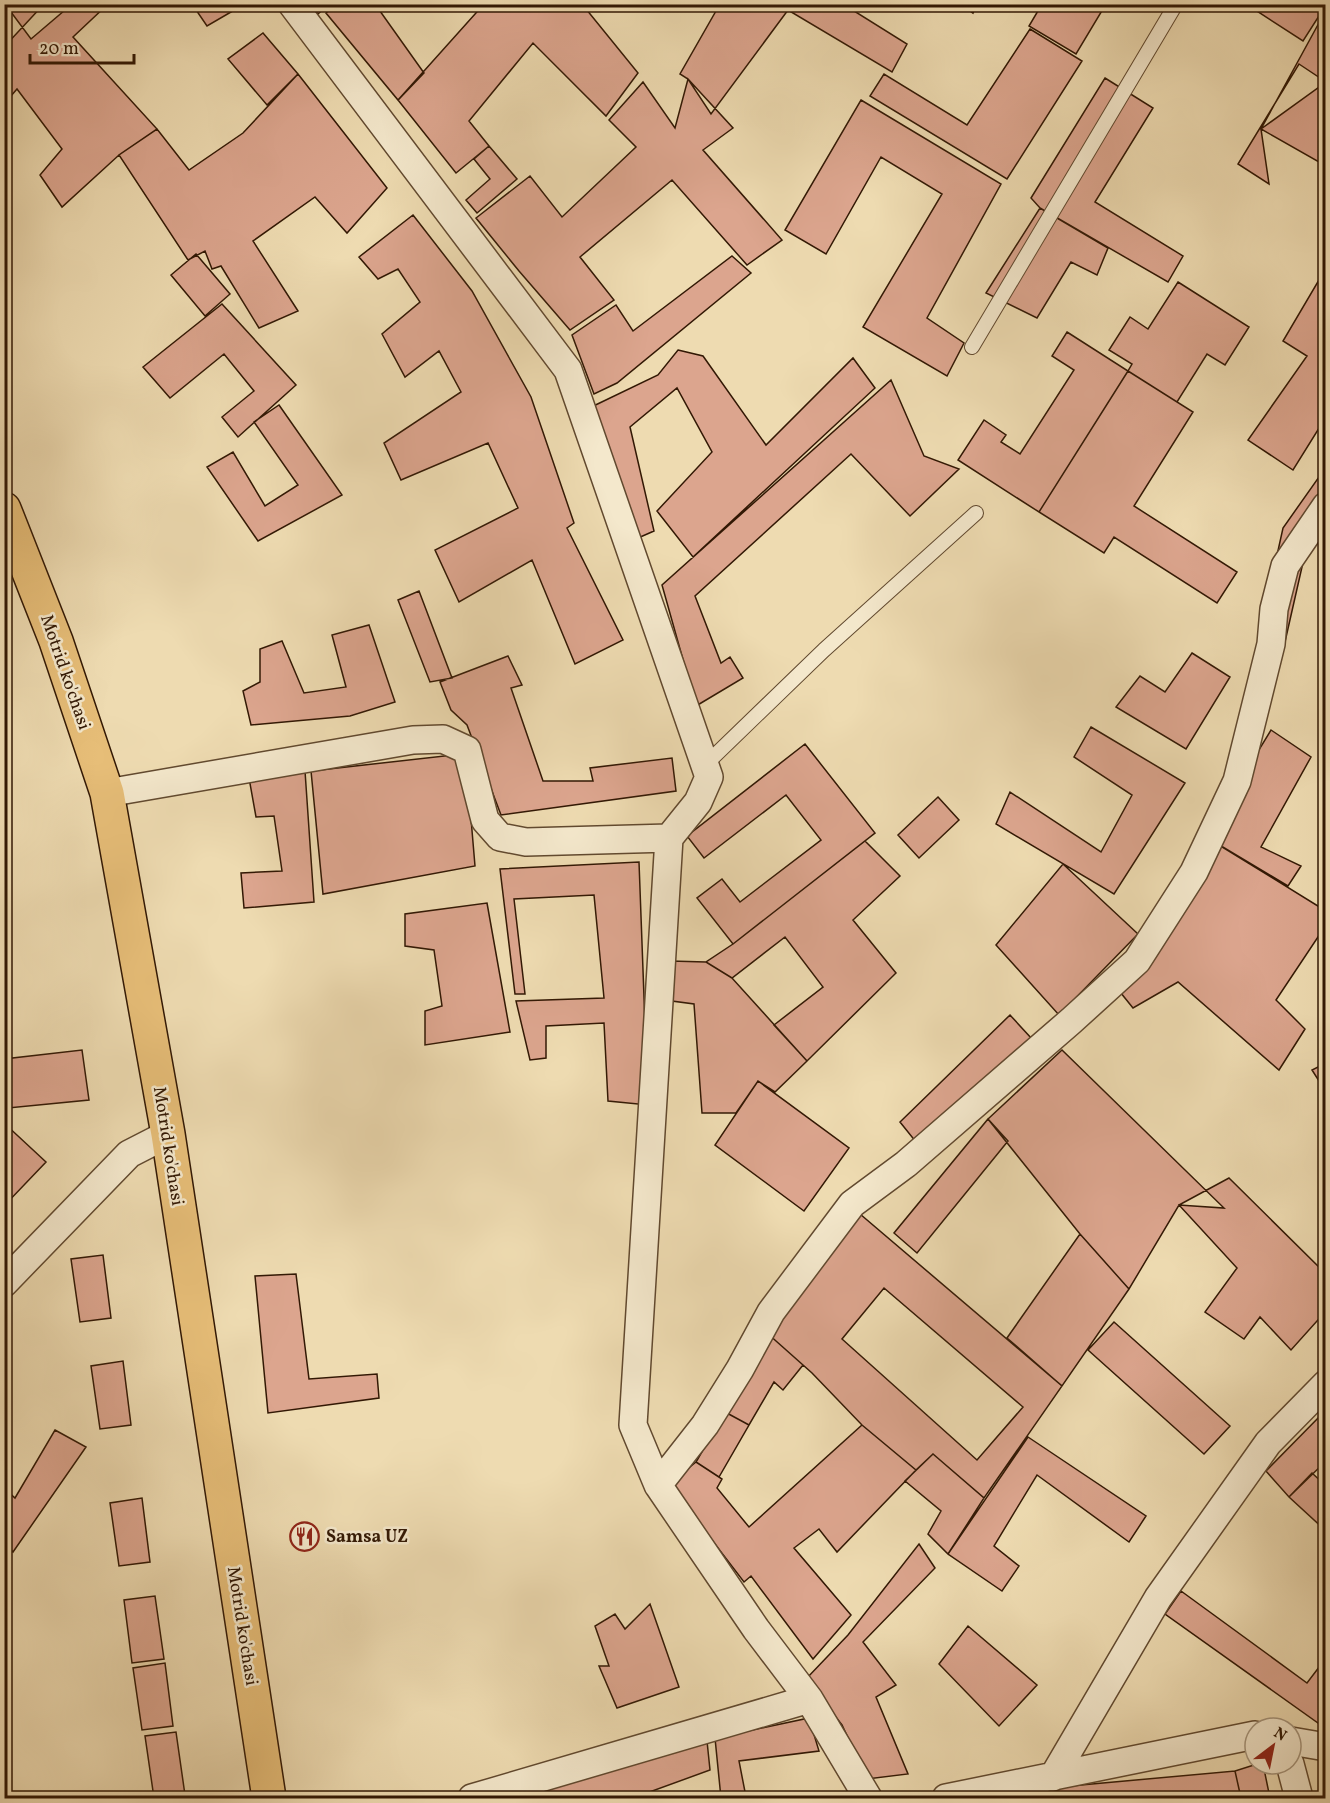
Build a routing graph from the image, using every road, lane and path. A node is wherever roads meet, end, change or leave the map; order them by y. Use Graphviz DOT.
graph roads {
  1 [pos="292,4"];
  2 [pos="1176,4"];
  3 [pos="972,347"];
  4 [pos="1326,506"];
  5 [pos="4,509"];
  6 [pos="975,513"];
  7 [pos="705,765"];
  8 [pos="107,793"];
  9 [pos="669,838"];
  10 [pos="168,1134"];
  11 [pos="4,1283"];
  12 [pos="1326,1384"];
  13 [pos="658,1485"];
  14 [pos="809,1699"];
  15 [pos="1243,1737"];
  16 [pos="1303,1743"];
  17 [pos="1326,1747"];
  18 [pos="1293,1776"];
  19 [pos="1053,1777"];
  20 [pos="269,1798"];
  21 [pos="472,1798"];
  22 [pos="868,1798"];
  23 [pos="946,1798"];
  24 [pos="1299,1798"];
  1 -- 7 [label="street"];
  2 -- 3 [label="lane"];
  4 -- 13 [label="street"];
  5 -- 8 [label="main road, Motrid ko'chasi"];
  6 -- 7 [label="lane"];
  7 -- 9 [label="street"];
  8 -- 9 [label="street"];
  8 -- 10 [label="main road, Motrid ko'chasi"];
  9 -- 13 [label="street"];
  10 -- 11 [label="street"];
  10 -- 20 [label="main road, Motrid ko'chasi"];
  12 -- 19 [label="street"];
  13 -- 14 [label="street"];
  14 -- 21 [label="street"];
  14 -- 22 [label="street"];
  15 -- 19 [label="street"];
  16 -- 17 [label="street"];
  18 -- 24 [label="street"];
  19 -- 23 [label="street"];
}
